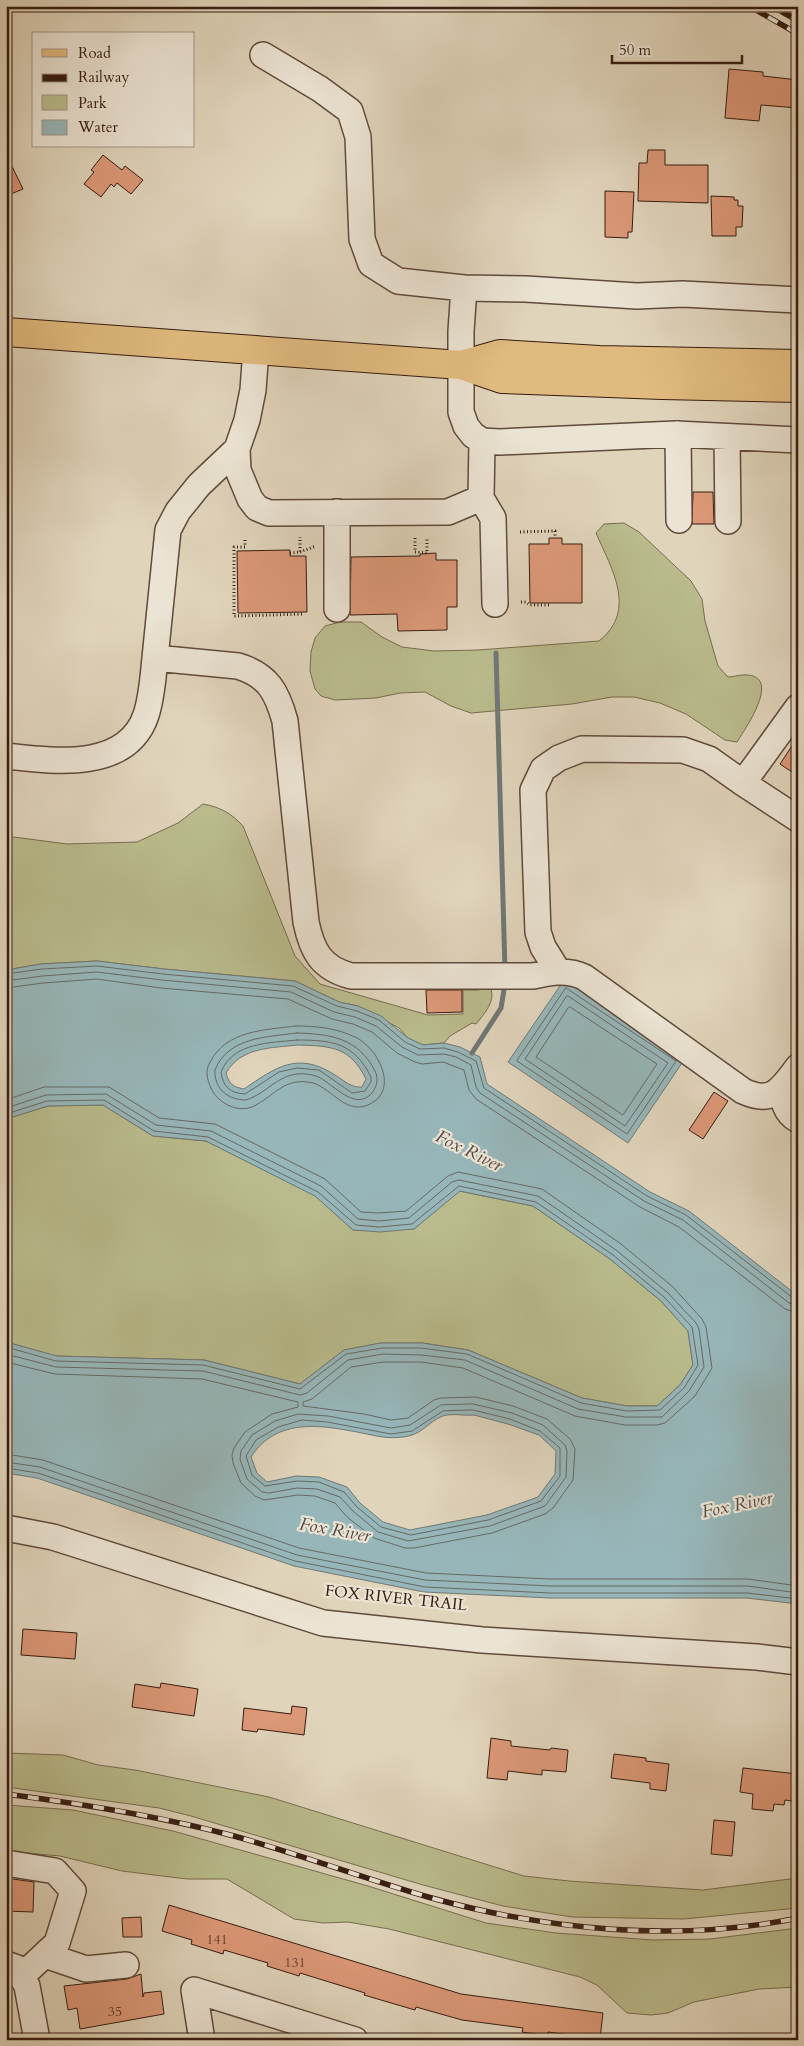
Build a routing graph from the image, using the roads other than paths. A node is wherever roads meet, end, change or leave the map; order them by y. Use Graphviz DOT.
graph roads {
  1 [pos="263,55"];
  2 [pos="464,288"];
  3 [pos="798,300"];
  4 [pos="6,332"];
  5 [pos="256,349"];
  6 [pos="798,364"];
  7 [pos="461,365"];
  8 [pos="798,388"];
  9 [pos="678,434"];
  10 [pos="727,436"];
  11 [pos="798,440"];
  12 [pos="482,441"];
  13 [pos="237,449"];
  14 [pos="481,498"];
  15 [pos="337,512"];
  16 [pos="679,520"];
  17 [pos="728,521"];
  18 [pos="495,604"];
  19 [pos="337,609"];
  20 [pos="155,658"];
  21 [pos="798,707"];
  22 [pos="6,756"];
  23 [pos="743,783"];
  24 [pos="798,819"];
  25 [pos="558,971"];
  26 [pos="798,1067"];
  27 [pos="782,1087"];
  28 [pos="798,1120"];
  29 [pos="6,1528"];
  30 [pos="798,1662"];
  31 [pos="6,1863"];
  32 [pos="45,1954"];
  33 [pos="126,1965"];
  34 [pos="14,1970"];
  35 [pos="37,2040"];
  36 [pos="202,2040"];
  37 [pos="355,2040"];
  1 -- 2 [label="street"];
  2 -- 3 [label="street"];
  2 -- 7 [label="street"];
  4 -- 5 [label="main road"];
  5 -- 7 [label="main road"];
  5 -- 13 [label="street"];
  6 -- 7 [label="main road"];
  7 -- 8 [label="main road"];
  7 -- 12 [label="street"];
  9 -- 10 [label="street"];
  9 -- 12 [label="street"];
  9 -- 16 [label="street"];
  10 -- 11 [label="street"];
  10 -- 17 [label="street"];
  12 -- 14 [label="street"];
  13 -- 15 [label="street"];
  13 -- 20 [label="street"];
  14 -- 15 [label="street"];
  14 -- 18 [label="street"];
  15 -- 19 [label="street"];
  20 -- 22 [label="street"];
  20 -- 25 [label="street"];
  21 -- 23 [label="street"];
  23 -- 24 [label="street"];
  23 -- 25 [label="street"];
  25 -- 27 [label="street"];
  26 -- 27 [label="street"];
  27 -- 28 [label="street"];
  29 -- 30 [label="street"];
  31 -- 32 [label="street"];
  32 -- 33 [label="street"];
  32 -- 34 [label="street"];
  34 -- 35 [label="street"];
  36 -- 37 [label="street"];
}
